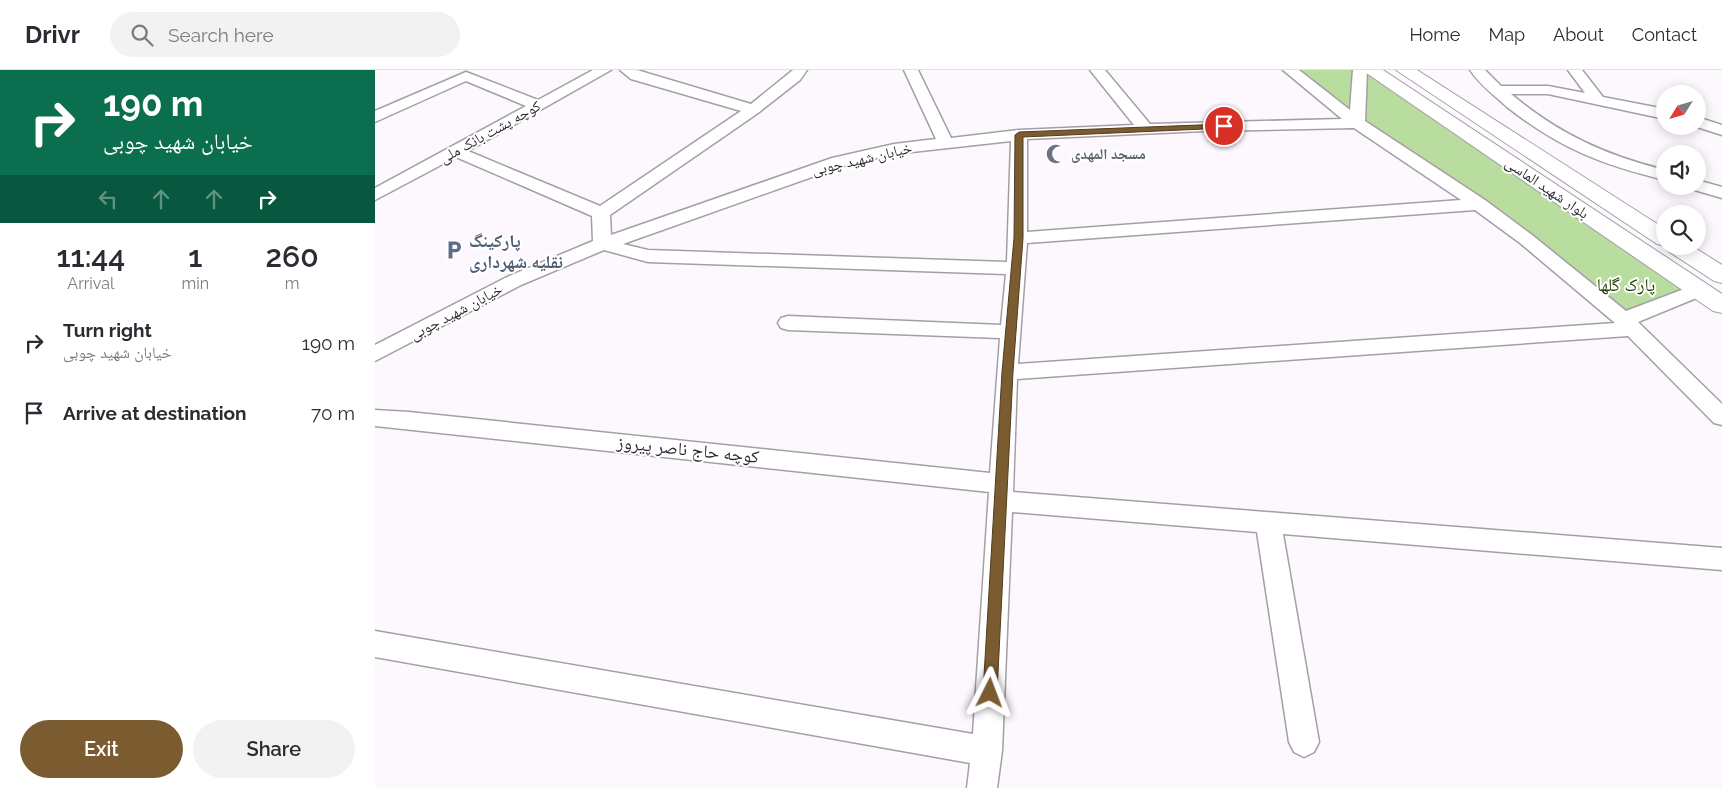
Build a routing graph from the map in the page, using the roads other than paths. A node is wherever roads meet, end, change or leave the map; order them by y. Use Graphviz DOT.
graph roads {
  1 [pos="604,70"];
  2 [pos="627,70"];
  3 [pos="800,70"];
  4 [pos="911,70"];
  5 [pos="1097,70"];
  6 [pos="1290,70"];
  7 [pos="1360,70"];
  8 [pos="1371,70"];
  9 [pos="1405,70"];
  10 [pos="1477,70"];
  11 [pos="1575,70"];
  12 [pos="1495,90"];
  13 [pos="1597,100"];
  14 [pos="539,106"];
  15 [pos="753,110"];
  16 [pos="1656,112"];
  17 [pos="375,117"];
  18 [pos="1722,120"];
  19 [pos="1706,121"];
  20 [pos="1357,123"];
  21 [pos="1706,124"];
  22 [pos="1146,130"];
  23 [pos="1722,130"];
  24 [pos="1019,135"];
  25 [pos="945,142"];
  26 [pos="455,151"];
  27 [pos="1656,173"];
  28 [pos="1706,188"];
  29 [pos="1722,193"];
  30 [pos="375,195"];
  31 [pos="1479,204"];
  32 [pos="601,212"];
  33 [pos="1656,233"];
  34 [pos="1019,238"];
  35 [pos="602,244"];
  36 [pos="1690,255"];
  37 [pos="1016,268"];
  38 [pos="1722,276"];
  39 [pos="1699,290"];
  40 [pos="1722,305"];
  41 [pos="788,323"];
  42 [pos="1629,324"];
  43 [pos="1011,332"];
  44 [pos="375,354"];
  45 [pos="1007,372"];
  46 [pos="1722,417"];
  47 [pos="375,418"];
  48 [pos="1001,492"];
  49 [pos="1268,521"];
  50 [pos="1722,559"];
  51 [pos="375,644"];
  52 [pos="1303,742"];
  53 [pos="987,751"];
  54 [pos="982,788"];
  1 -- 14 [label="street, کوچه پشت بانک ملی"];
  2 -- 15 [label="street"];
  3 -- 15 [label="street"];
  4 -- 25 [label="street"];
  5 -- 22 [label="street"];
  6 -- 20 [label="street"];
  7 -- 20 [label="street"];
  8 -- 39 [label="main road, بلوار شهید الماسی"];
  9 -- 33 [label="main road, بلوار شهید الماسی"];
  10 -- 12 [label="street"];
  11 -- 13 [label="street"];
  12 -- 13 [label="street"];
  12 -- 27 [label="street"];
  13 -- 16 [label="street"];
  14 -- 17 [label="street"];
  14 -- 26 [label="street, کوچه پشت بانک ملی"];
  15 -- 32 [label="street"];
  18 -- 19 [label="street"];
  20 -- 22 [label="street, خیابان شهید چوبی"];
  20 -- 31 [label="street"];
  21 -- 23 [label="street"];
  22 -- 24 [label="street, خیابان شهید چوبی"];
  24 -- 25 [label="street, خیابان شهید چوبی"];
  24 -- 34 [label="street"];
  25 -- 35 [label="street, خیابان شهید چوبی"];
  26 -- 30 [label="street, کوچه پشت بانک ملی"];
  26 -- 32 [label="street"];
  28 -- 29 [label="street"];
  31 -- 34 [label="street"];
  31 -- 42 [label="street"];
  32 -- 35 [label="street"];
  34 -- 37 [label="street"];
  35 -- 37 [label="street"];
  35 -- 44 [label="street, خیابان شهید چوبی"];
  36 -- 38 [label="main road"];
  37 -- 43 [label="street"];
  39 -- 40 [label="main road, بلوار شهید الماسی"];
  39 -- 42 [label="street"];
  41 -- 43 [label="street"];
  42 -- 45 [label="street"];
  42 -- 46 [label="street"];
  43 -- 45 [label="street"];
  45 -- 48 [label="street"];
  47 -- 48 [label="street, کوچه حاج ناصر پیروز"];
  48 -- 49 [label="street, کوچه حاج ناصر پیروز"];
  48 -- 53 [label="street"];
  49 -- 50 [label="street, کوچه حاج ناصر پیروز"];
  49 -- 52 [label="street"];
  51 -- 53 [label="street"];
  53 -- 54 [label="street"];
}
